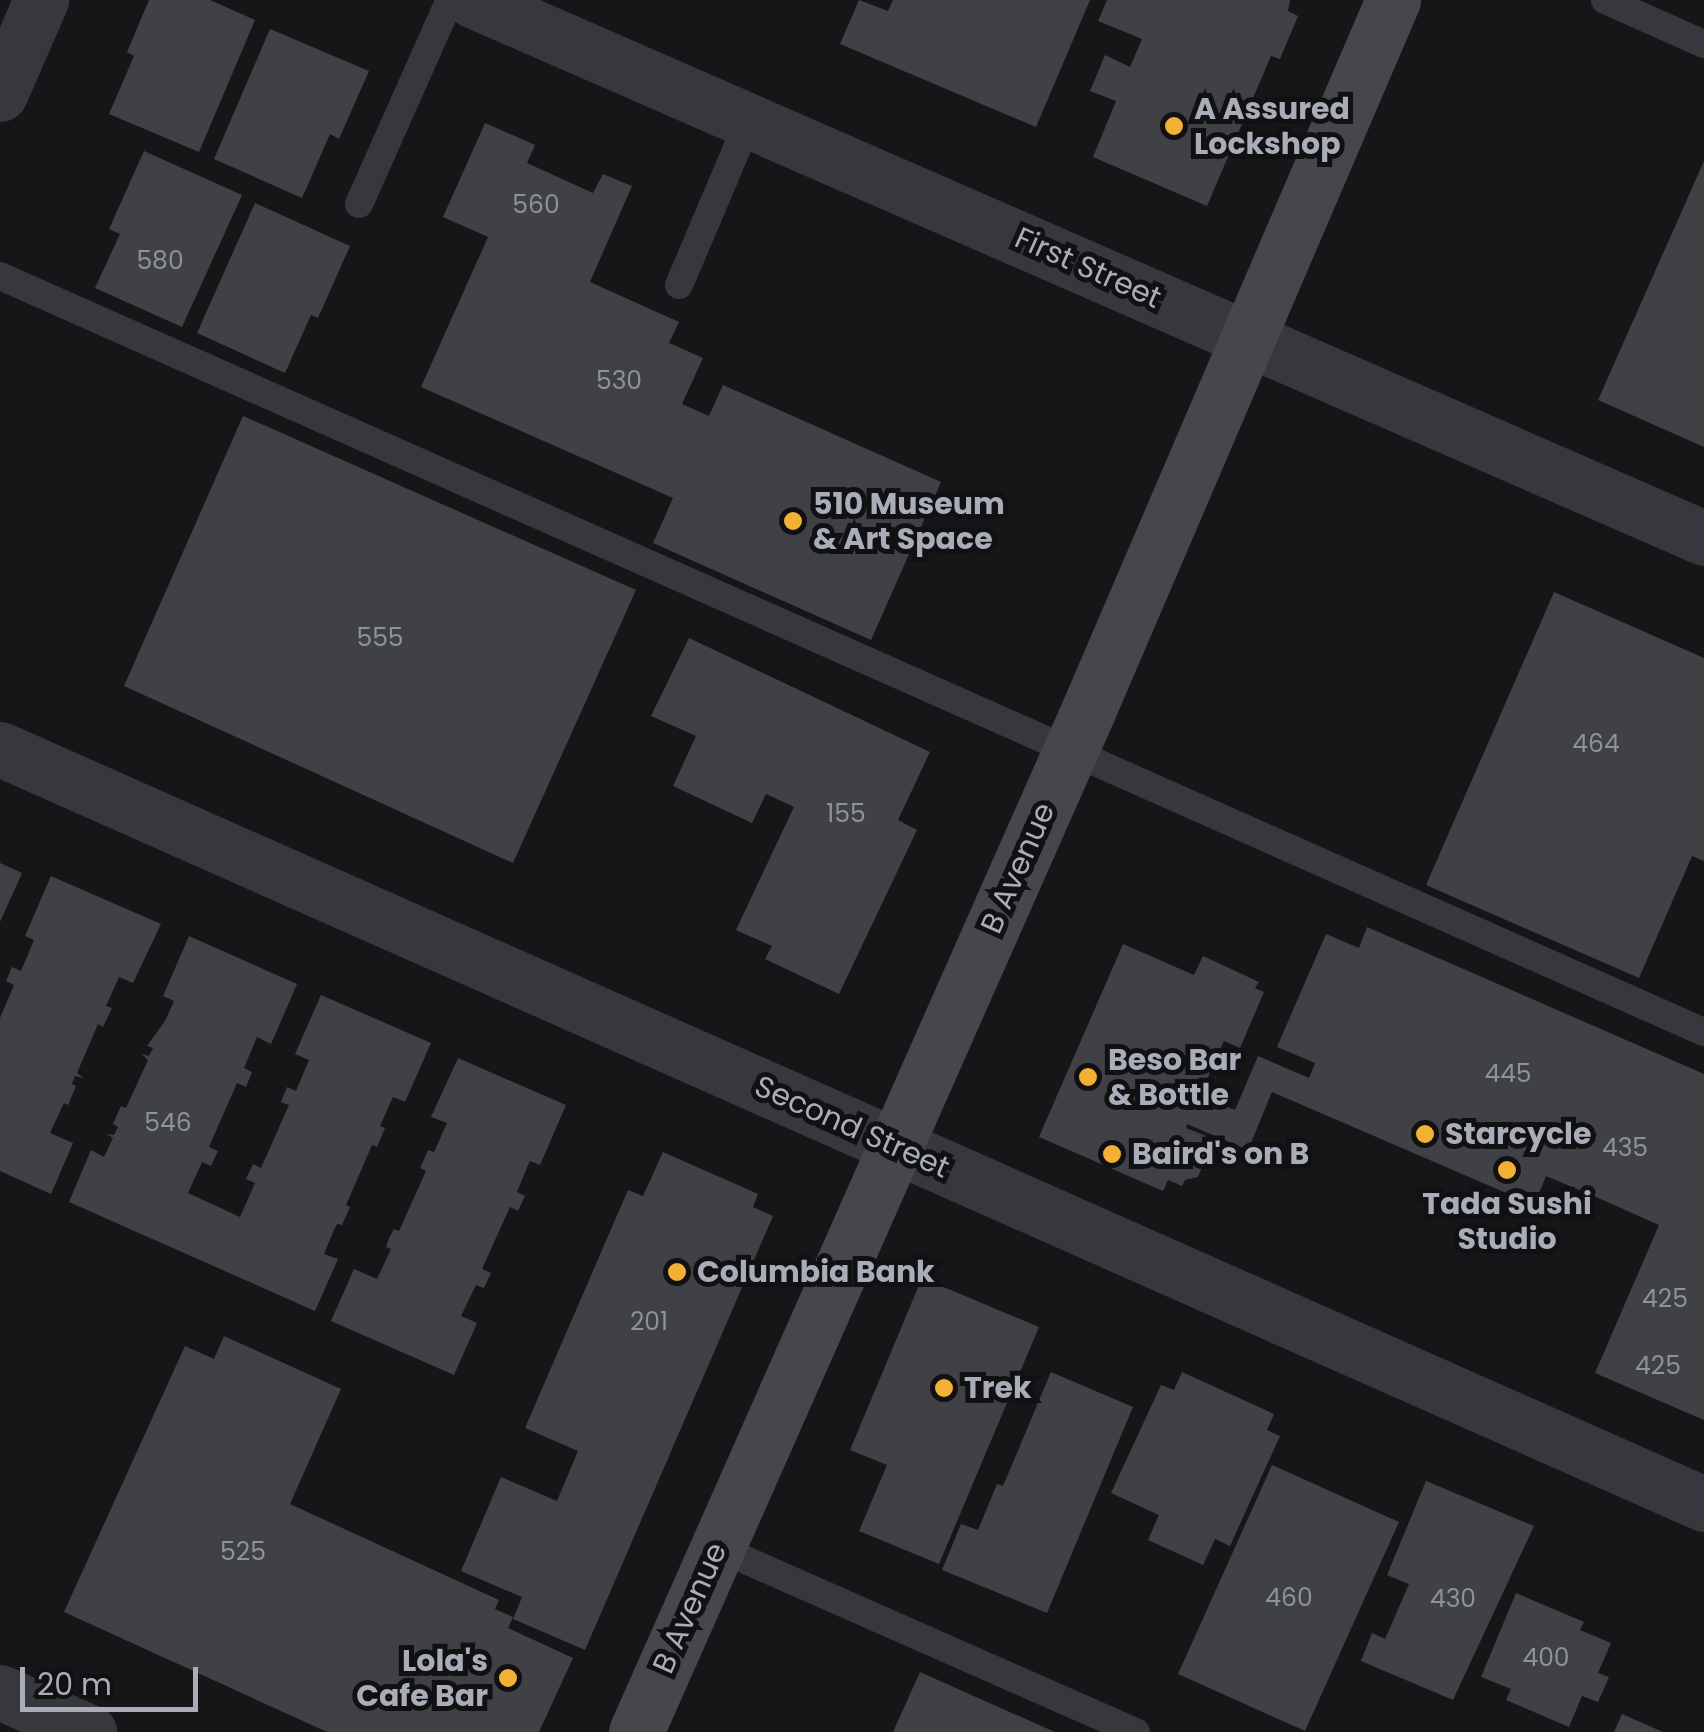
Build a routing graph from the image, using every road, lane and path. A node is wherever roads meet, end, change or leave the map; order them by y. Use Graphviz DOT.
graph roads {
  1 [pos="42,0"];
  2 [pos="450,0"];
  3 [pos="472,0"];
  4 [pos="1394,0"];
  5 [pos="1605,0"];
  6 [pos="1704,44"];
  7 [pos="0,94"];
  8 [pos="749,120"];
  9 [pos="358,204"];
  10 [pos="0,276"];
  11 [pos="680,285"];
  12 [pos="1246,337"];
  13 [pos="1704,538"];
  14 [pos="0,749"];
  15 [pos="1070,750"];
  16 [pos="1704,1032"];
  17 [pos="895,1146"];
  18 [pos="1704,1504"];
  19 [pos="716,1547"];
  20 [pos="0,1692"];
  21 [pos="89,1732"];
  22 [pos="636,1732"];
  23 [pos="1136,1732"];
  1 -- 7 [label="street"];
  2 -- 9 [label="lane"];
  3 -- 8 [label="street, First Street"];
  4 -- 12 [label="street, B Avenue"];
  5 -- 6 [label="lane"];
  8 -- 11 [label="lane"];
  8 -- 12 [label="street, First Street"];
  10 -- 15 [label="lane"];
  12 -- 13 [label="street, First Street"];
  12 -- 15 [label="street, B Avenue"];
  14 -- 17 [label="street, Second Street"];
  15 -- 16 [label="lane"];
  15 -- 17 [label="street, B Avenue"];
  17 -- 18 [label="street, Second Street"];
  17 -- 19 [label="street, B Avenue"];
  19 -- 22 [label="street, B Avenue"];
  19 -- 23 [label="lane"];
  20 -- 21 [label="street"];
}
